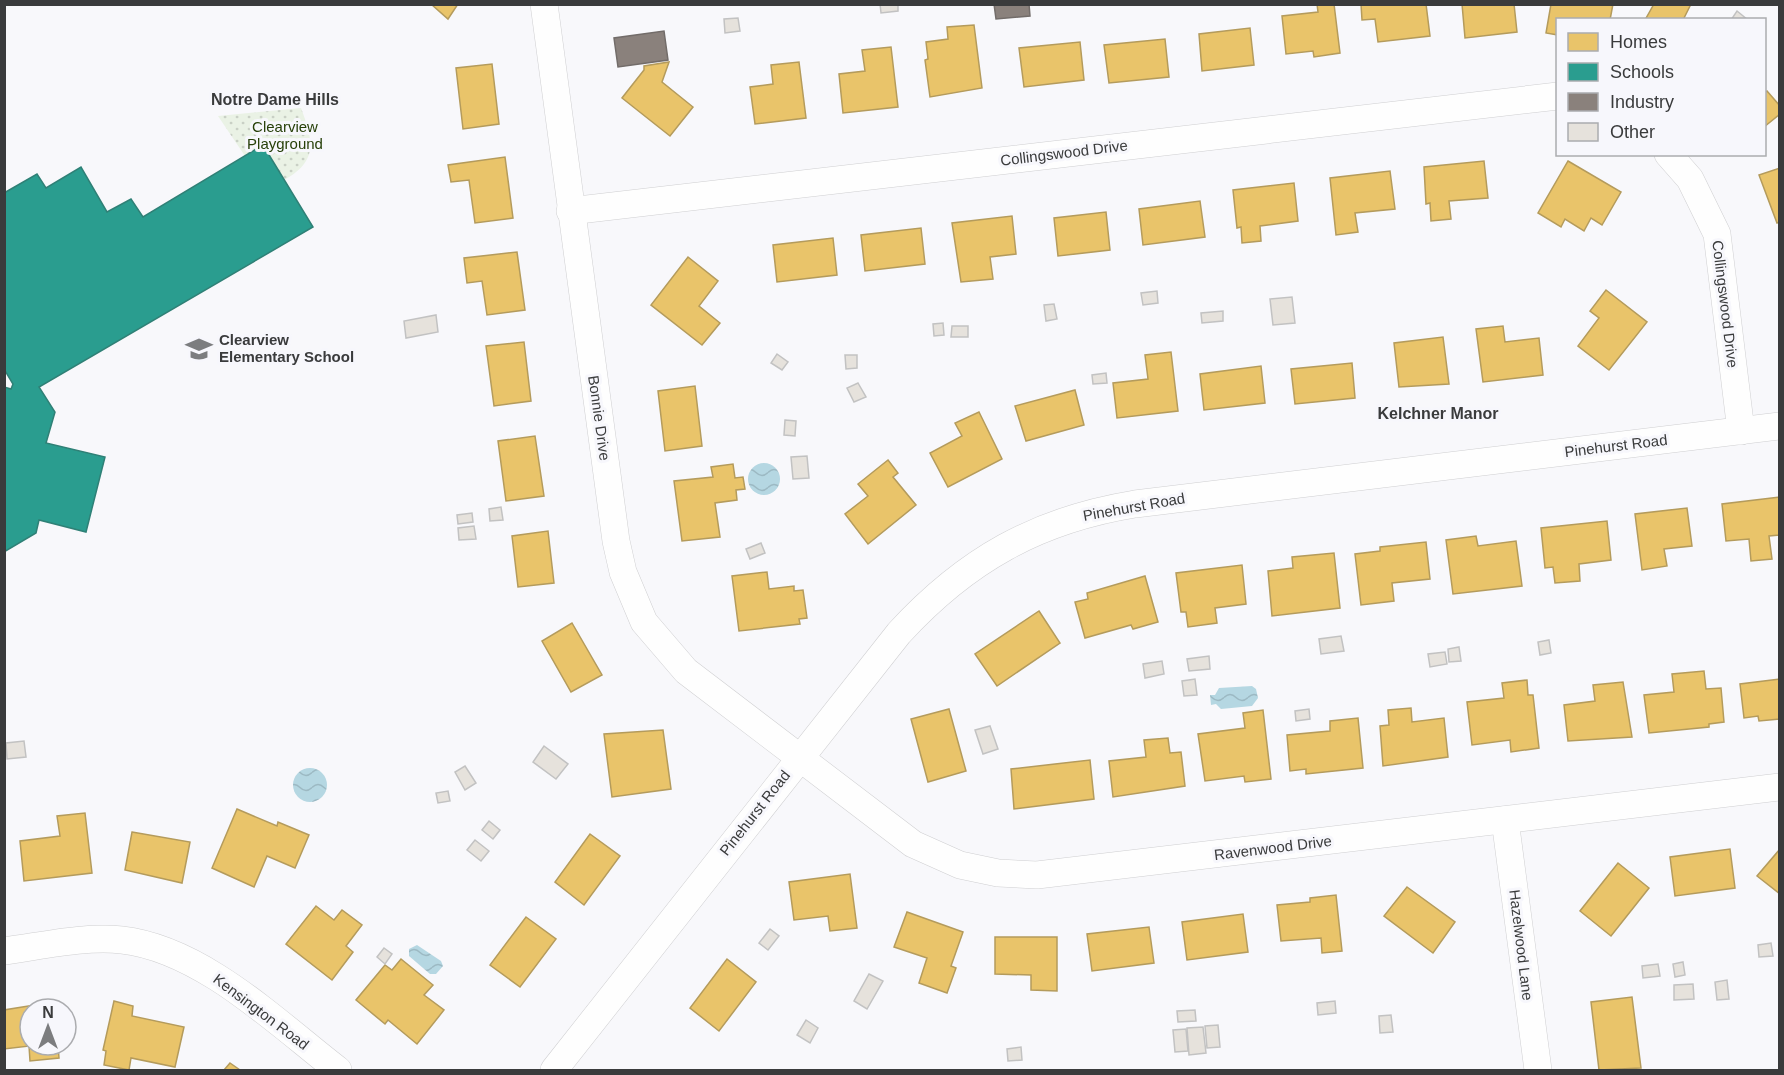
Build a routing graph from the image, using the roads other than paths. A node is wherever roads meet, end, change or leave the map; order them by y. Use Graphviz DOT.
graph roads {
  1 [pos="544,4"];
  2 [pos="1556,96"];
  3 [pos="1670,156"];
  4 [pos="570,211"];
  5 [pos="1779,426"];
  6 [pos="1741,431"];
  7 [pos="799,757"];
  8 [pos="1779,787"];
  9 [pos="1505,820"];
  10 [pos="4,951"];
  11 [pos="338,1071"];
  12 [pos="554,1071"];
  13 [pos="1538,1071"];
  1 -- 4 [label="street, Bonnie Drive"];
  2 -- 4 [label="street, Collingswood Drive"];
  3 -- 6 [label="street, Collingswood Drive"];
  4 -- 7 [label="street, Bonnie Drive"];
  5 -- 6 [label="street, Pinehurst Road"];
  6 -- 7 [label="street, Pinehurst Road"];
  7 -- 9 [label="street, Ravenwood Drive"];
  7 -- 12 [label="street, Pinehurst Road"];
  8 -- 9 [label="street, Ravenwood Drive"];
  9 -- 13 [label="street, Hazelwood Lane"];
  10 -- 11 [label="street, Kensington Road"];
}
